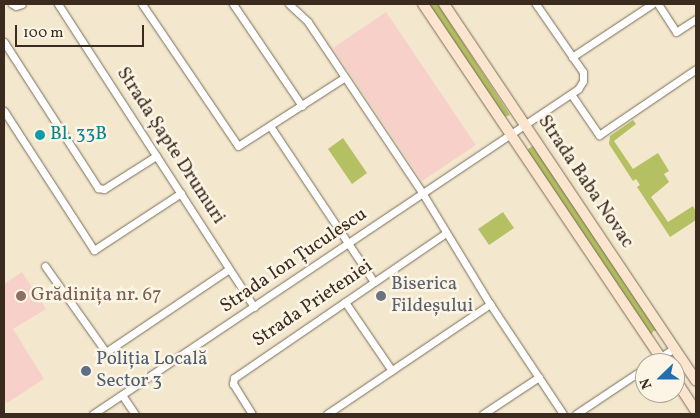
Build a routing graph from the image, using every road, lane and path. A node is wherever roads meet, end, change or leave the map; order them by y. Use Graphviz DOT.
graph roads {
  1 [pos="12,4"];
  2 [pos="22,4"];
  3 [pos="58,4"];
  4 [pos="142,4"];
  5 [pos="233,4"];
  6 [pos="289,4"];
  7 [pos="423,4"];
  8 [pos="444,4"];
  9 [pos="536,4"];
  10 [pos="652,4"];
  11 [pos="658,4"];
  12 [pos="696,18"];
  13 [pos="4,42"];
  14 [pos="572,57"];
  15 [pos="696,67"];
  16 [pos="345,77"];
  17 [pos="571,94"];
  18 [pos="302,106"];
  19 [pos="4,110"];
  20 [pos="526,125"];
  21 [pos="270,126"];
  22 [pos="512,134"];
  23 [pos="156,156"];
  24 [pos="181,194"];
  25 [pos="423,194"];
  26 [pos="446,233"];
  27 [pos="348,244"];
  28 [pos="45,266"];
  29 [pos="230,269"];
  30 [pos="374,282"];
  31 [pos="345,302"];
  32 [pos="490,304"];
  33 [pos="254,307"];
  34 [pos="674,348"];
  35 [pos="654,353"];
  36 [pos="668,353"];
  37 [pos="392,371"];
  38 [pos="635,375"];
  39 [pos="539,377"];
  40 [pos="696,380"];
  41 [pos="685,394"];
  42 [pos="122,395"];
  43 [pos="696,411"];
  44 [pos="94,414"];
  45 [pos="135,414"];
  46 [pos="252,414"];
  47 [pos="328,414"];
  48 [pos="483,414"];
  49 [pos="563,414"];
  50 [pos="576,414"];
  1 -- 2 [label="street"];
  3 -- 23 [label="street, Strada Șapte Drumuri"];
  4 -- 21 [label="street"];
  5 -- 18 [label="street"];
  6 -- 16 [label="street"];
  7 -- 22 [label="main road, Strada Baba Novac"];
  8 -- 20 [label="main road, Strada Baba Novac"];
  9 -- 14 [label="street"];
  10 -- 14 [label="street"];
  11 -- 12 [label="street"];
  13 -- 23 [label="street"];
  14 -- 17 [label="street"];
  15 -- 17 [label="street"];
  16 -- 18 [label="street"];
  16 -- 25 [label="street"];
  17 -- 20 [label="street"];
  18 -- 21 [label="street"];
  19 -- 24 [label="street"];
  20 -- 22 [label="street, Strada Ion Țuculescu"];
  20 -- 34 [label="main road, Strada Baba Novac"];
  21 -- 27 [label="street"];
  22 -- 25 [label="street, Strada Ion Țuculescu"];
  22 -- 35 [label="main road, Strada Baba Novac"];
  23 -- 24 [label="street, Strada Șapte Drumuri"];
  24 -- 29 [label="street, Strada Șapte Drumuri"];
  25 -- 26 [label="street"];
  25 -- 27 [label="street, Strada Ion Țuculescu"];
  26 -- 30 [label="street, Strada Prieteniei"];
  26 -- 32 [label="street"];
  27 -- 30 [label="street"];
  27 -- 33 [label="street, Strada Ion Țuculescu"];
  28 -- 29 [label="street"];
  29 -- 33 [label="street, Strada Șapte Drumuri"];
  30 -- 31 [label="street, Strada Prieteniei"];
  31 -- 37 [label="street"];
  31 -- 46 [label="street, Strada Prieteniei"];
  32 -- 37 [label="street"];
  32 -- 39 [label="street"];
  33 -- 42 [label="street, Strada Ion Țuculescu"];
  34 -- 36 [label="street"];
  34 -- 40 [label="main road, Strada Baba Novac"];
  37 -- 47 [label="street"];
  38 -- 50 [label="street"];
  39 -- 48 [label="street"];
  39 -- 49 [label="street"];
  41 -- 43 [label="main road"];
  42 -- 44 [label="street, Strada Ion Țuculescu"];
  42 -- 45 [label="street"];
}
